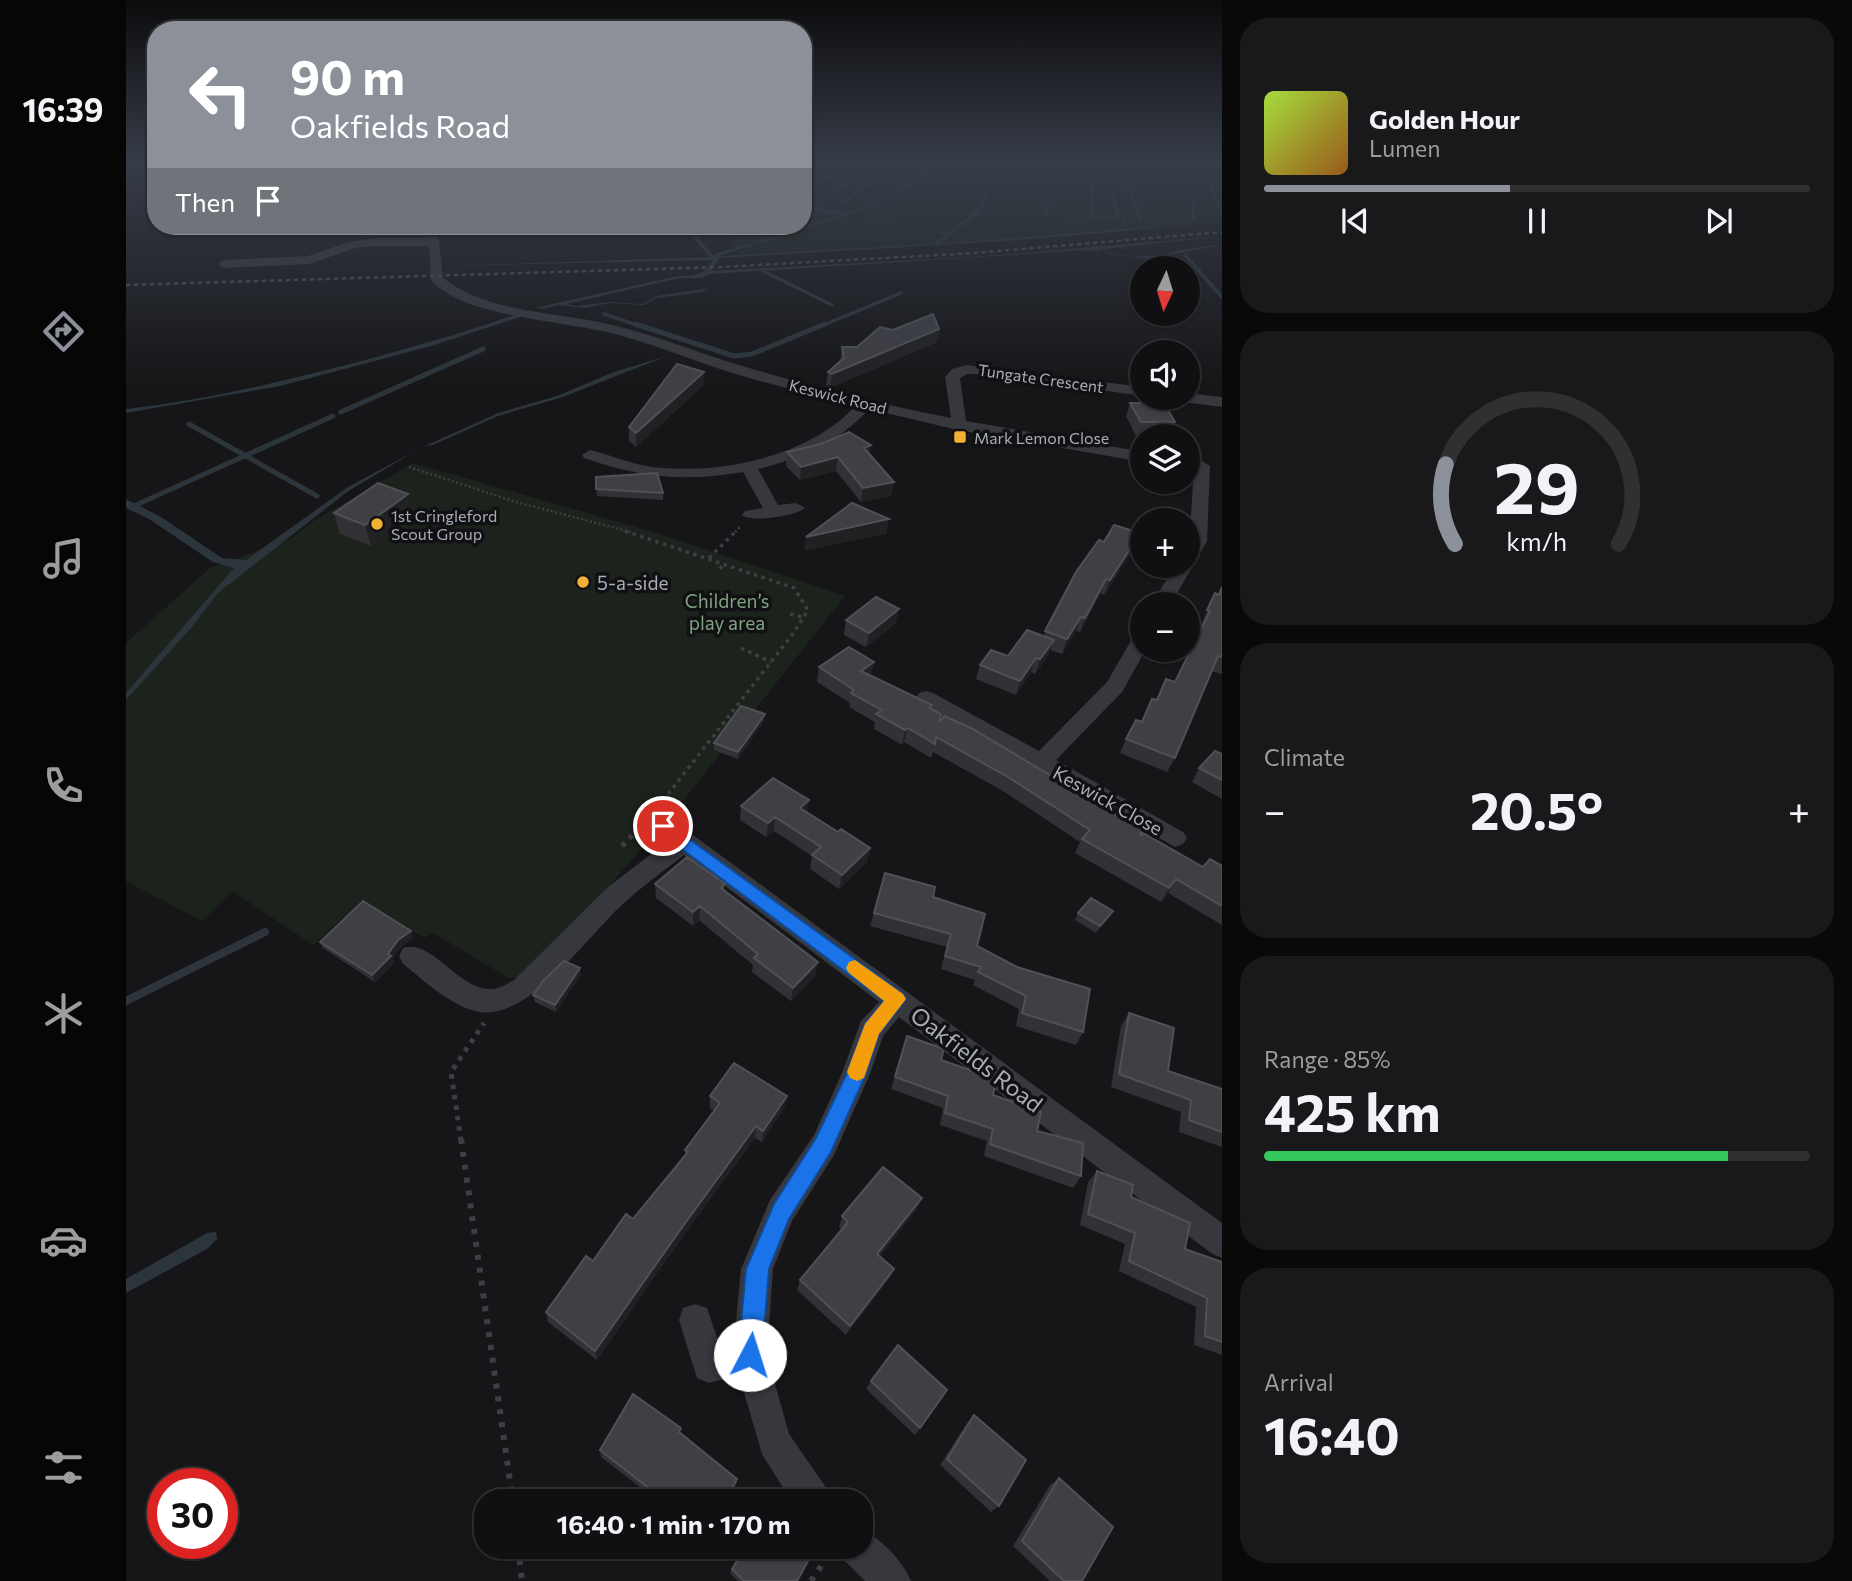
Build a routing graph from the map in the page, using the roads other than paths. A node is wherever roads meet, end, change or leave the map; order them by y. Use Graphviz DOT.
graph roads {
  1 [pos="433,238"];
  2 [pos="435,242"];
  3 [pos="224,264"];
  4 [pos="1130,390"];
  5 [pos="1200,399"];
  6 [pos="1222,402"];
  7 [pos="866,403"];
  8 [pos="958,425"];
  9 [pos="590,455"];
  10 [pos="1130,455"];
  11 [pos="748,465"];
  12 [pos="1200,466"];
  13 [pos="1222,469"];
  14 [pos="796,508"];
  15 [pos="772,511"];
  16 [pos="751,515"];
  17 [pos="1130,660"];
  18 [pos="926,698"];
  19 [pos="1041,762"];
  20 [pos="1175,838"];
  21 [pos="412,956"];
  22 [pos="897,999"];
  23 [pos="1222,1242"];
  24 [pos="695,1320"];
  25 [pos="750,1355"];
  26 [pos="805,1489"];
  27 [pos="869,1559"];
  28 [pos="892,1581"];
  1 -- 2 [label="street"];
  2 -- 3 [label="street"];
  2 -- 7 [label="street, Keswick Road"];
  4 -- 8 [label="street, Tungate Crescent"];
  5 -- 6 [label="street"];
  7 -- 8 [label="street, Keswick Road"];
  7 -- 11 [label="street"];
  8 -- 10 [label="street, Keswick Road"];
  9 -- 11 [label="street"];
  11 -- 15 [label="street"];
  12 -- 13 [label="street"];
  14 -- 15 [label="street"];
  15 -- 16 [label="street"];
  17 -- 19 [label="street, Keswick Close"];
  18 -- 19 [label="street, Keswick Close"];
  19 -- 20 [label="street, Keswick Close"];
  21 -- 22 [label="street, Oakfields Road"];
  22 -- 23 [label="street, Oakfields Road"];
  22 -- 25 [label="street"];
  24 -- 25 [label="street"];
  25 -- 26 [label="street"];
  27 -- 28 [label="street"];
}
